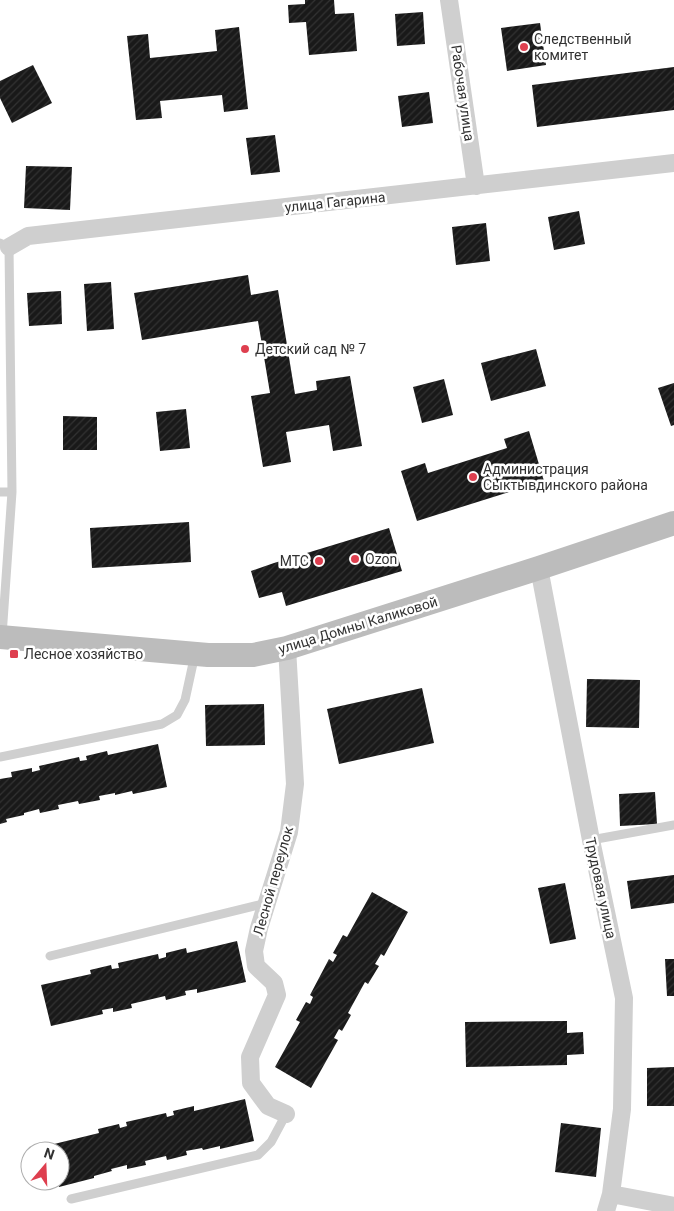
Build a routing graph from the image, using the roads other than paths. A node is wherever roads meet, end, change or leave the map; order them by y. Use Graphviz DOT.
graph roads {
  1 [pos="450,0"];
  2 [pos="674,163"];
  3 [pos="476,186"];
  4 [pos="5,245"];
  5 [pos="0,492"];
  6 [pos="12,492"];
  7 [pos="674,523"];
  8 [pos="539,568"];
  9 [pos="1,637"];
  10 [pos="287,648"];
  11 [pos="195,654"];
  12 [pos="0,757"];
  13 [pos="674,825"];
  14 [pos="591,840"];
  15 [pos="268,903"];
  16 [pos="50,956"];
  17 [pos="286,1114"];
  18 [pos="611,1194"];
  19 [pos="71,1200"];
  20 [pos="674,1206"];
  21 [pos="606,1211"];
  1 -- 3 [label="street, Рабочая улица"];
  2 -- 3 [label="street, улица Гагарина"];
  3 -- 4 [label="street, улица Гагарина"];
  4 -- 6 [label="lane"];
  5 -- 6 [label="lane"];
  6 -- 9 [label="lane"];
  7 -- 8 [label="main road, улица Домны Каликовой"];
  8 -- 10 [label="main road, улица Домны Каликовой"];
  8 -- 14 [label="street, Трудовая улица"];
  9 -- 11 [label="main road, улица Домны Каликовой"];
  10 -- 11 [label="main road, улица Домны Каликовой"];
  10 -- 15 [label="street, Лесной переулок"];
  11 -- 12 [label="lane"];
  13 -- 14 [label="lane"];
  14 -- 18 [label="street, Трудовая улица"];
  15 -- 16 [label="lane"];
  15 -- 17 [label="street, Лесной переулок"];
  17 -- 19 [label="lane"];
  18 -- 20 [label="street"];
  18 -- 21 [label="street, Трудовая улица"];
}
